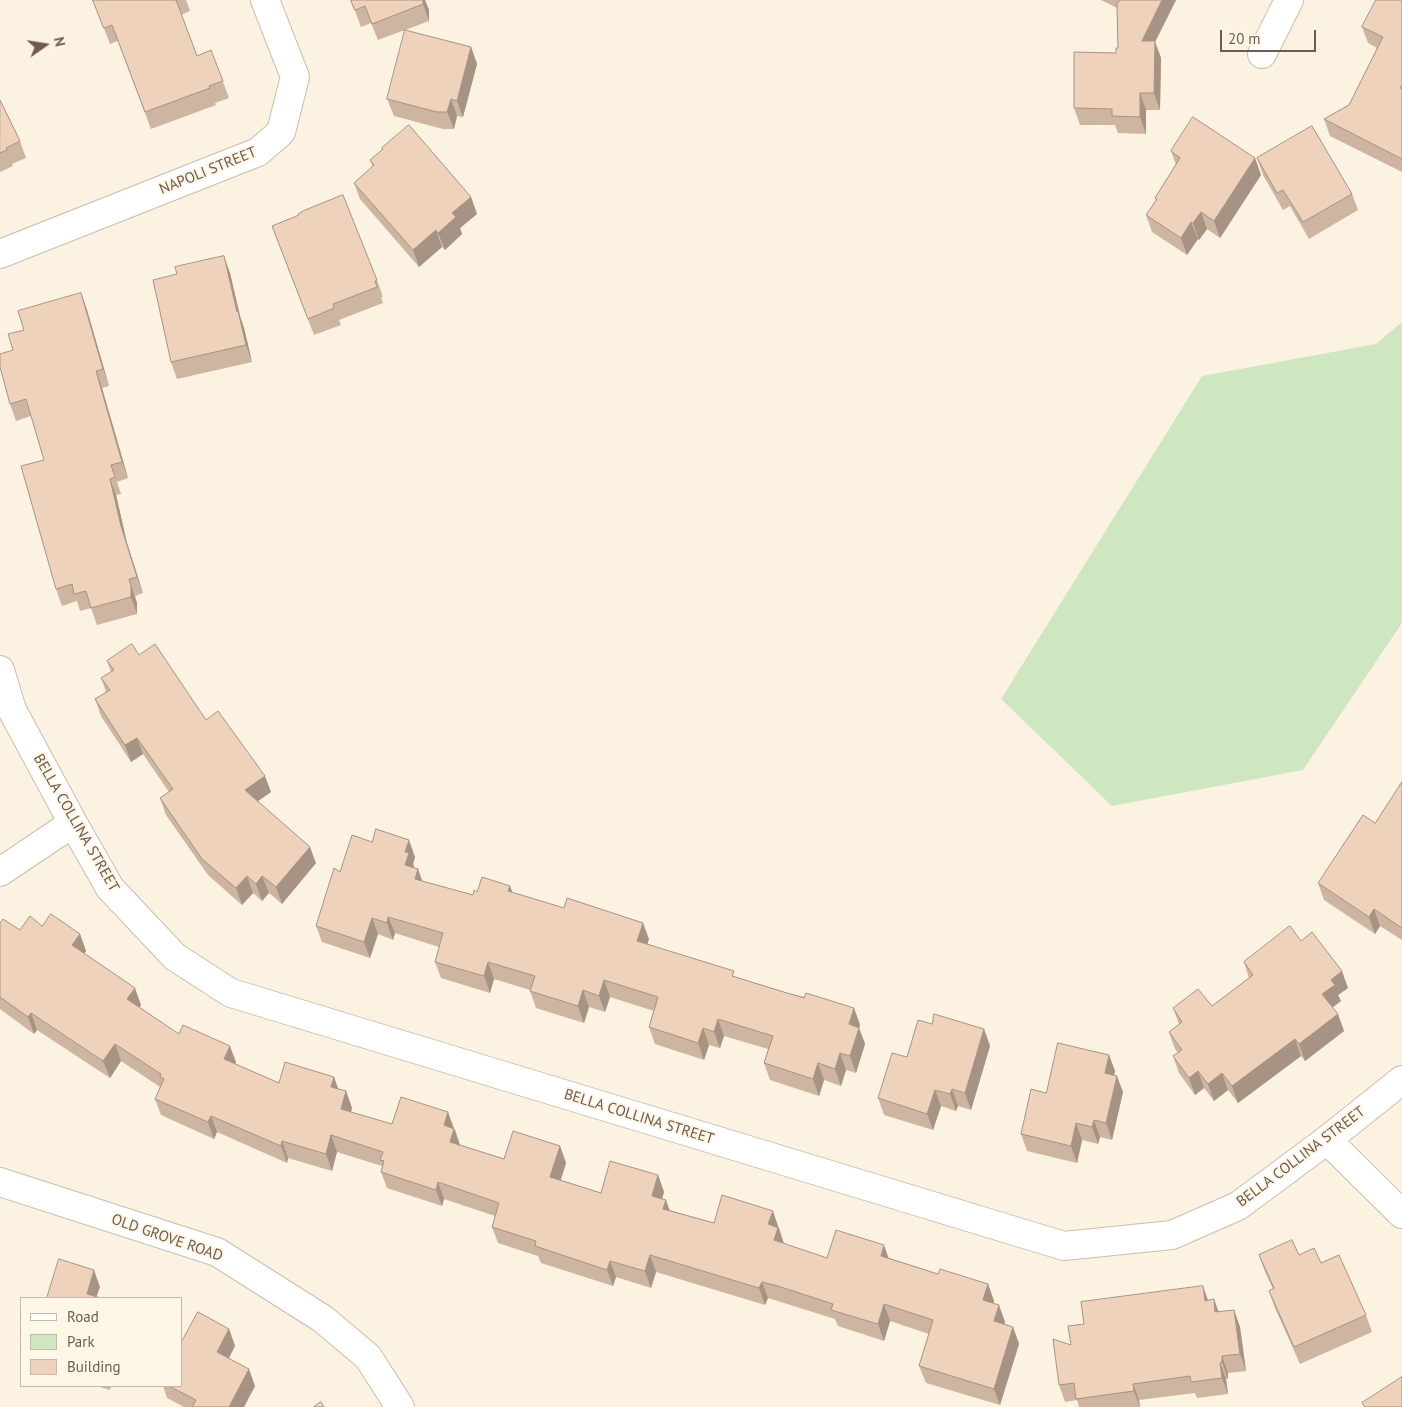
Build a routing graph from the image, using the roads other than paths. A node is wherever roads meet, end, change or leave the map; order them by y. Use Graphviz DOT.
graph roads {
  1 [pos="264,0"];
  2 [pos="1289,0"];
  3 [pos="1262,54"];
  4 [pos="0,254"];
  5 [pos="0,670"];
  6 [pos="72,823"];
  7 [pos="0,872"];
  8 [pos="1402,1080"];
  9 [pos="1327,1140"];
  10 [pos="0,1182"];
  11 [pos="1402,1214"];
  12 [pos="400,1407"];
  1 -- 4 [label="street, NAPOLI STREET"];
  2 -- 3 [label="street"];
  5 -- 6 [label="street, BELLA COLLINA STREET"];
  6 -- 7 [label="street"];
  6 -- 9 [label="street, BELLA COLLINA STREET"];
  8 -- 9 [label="street, BELLA COLLINA STREET"];
  9 -- 11 [label="street"];
  10 -- 12 [label="street, OLD GROVE ROAD"];
}
